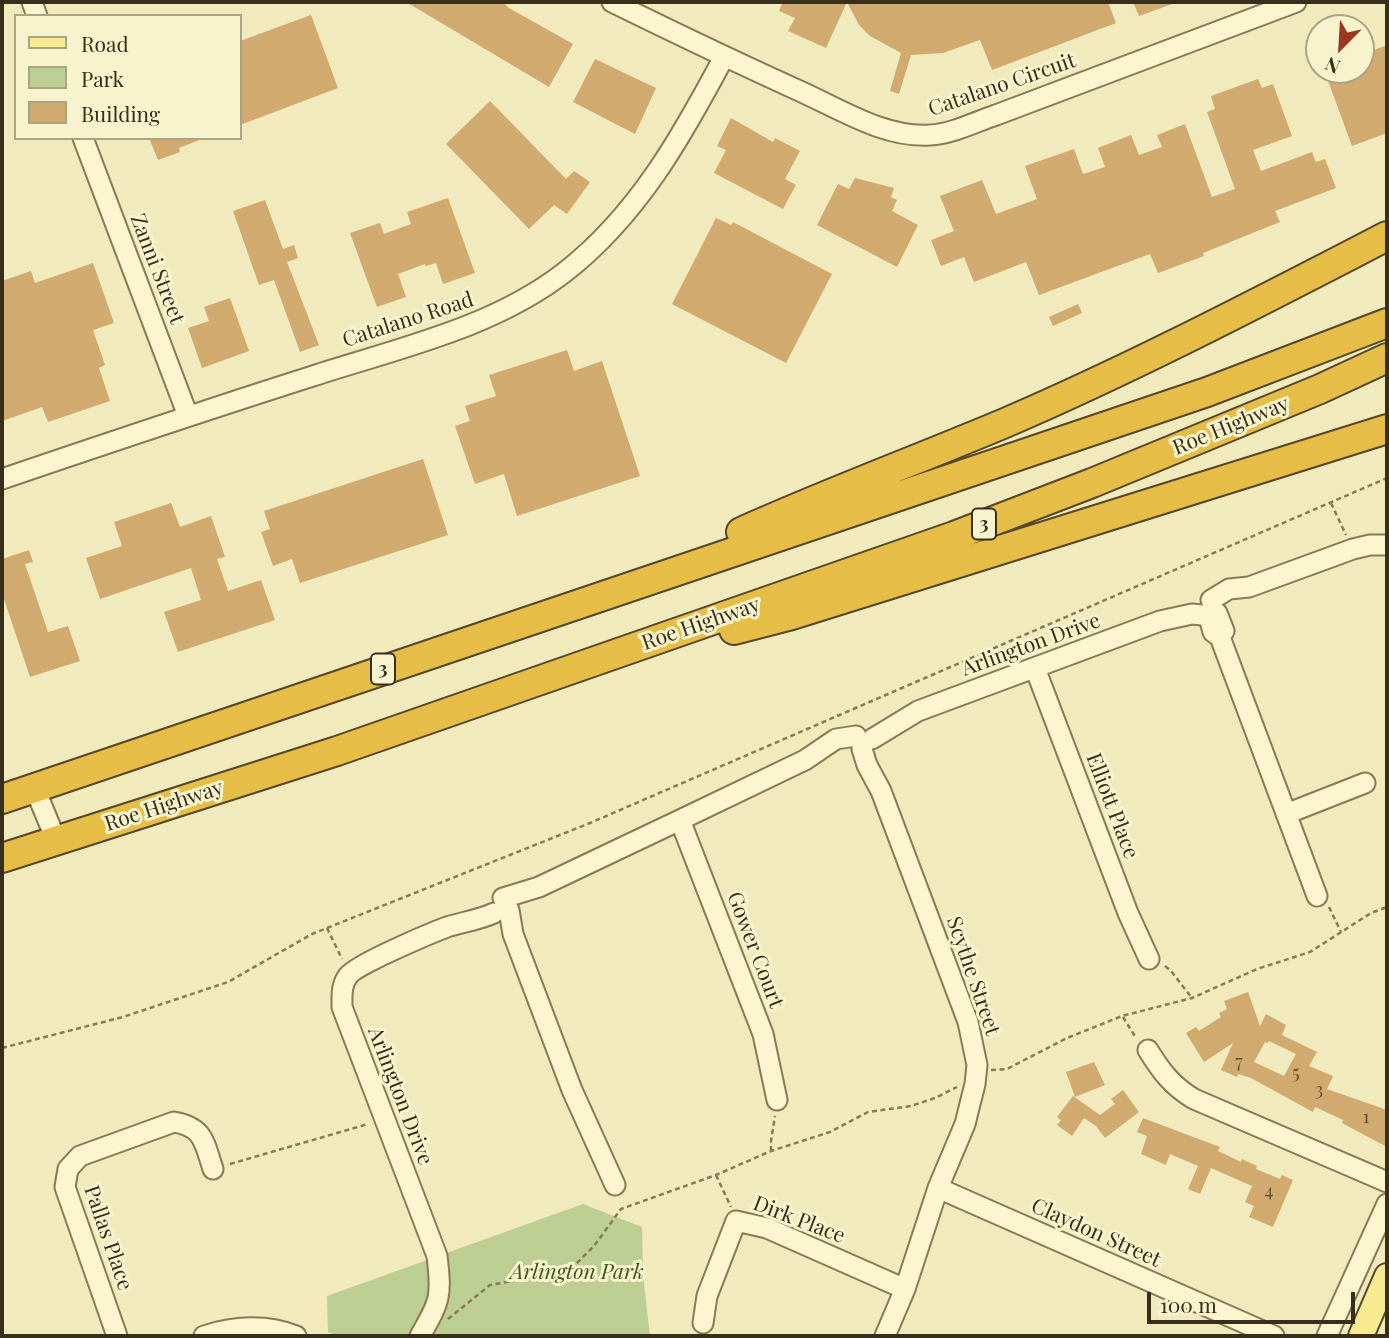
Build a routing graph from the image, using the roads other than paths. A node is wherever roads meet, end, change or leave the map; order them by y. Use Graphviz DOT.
graph roads {
  1 [pos="611,2"];
  2 [pos="1296,2"];
  3 [pos="724,57"];
  4 [pos="84,140"];
  5 [pos="1387,236"];
  6 [pos="1387,323"];
  7 [pos="1387,358"];
  8 [pos="188,416"];
  9 [pos="1387,429"];
  10 [pos="2,479"];
  11 [pos="1387,545"];
  12 [pos="601,596"];
  13 [pos="1209,609"];
  14 [pos="1035,668"];
  15 [pos="573,669"];
  16 [pos="864,741"];
  17 [pos="1365,783"];
  18 [pos="34,789"];
  19 [pos="2,799"];
  20 [pos="1286,814"];
  21 [pos="680,820"];
  22 [pos="56,840"];
  23 [pos="2,858"];
  24 [pos="1317,896"];
  25 [pos="501,907"];
  26 [pos="1149,959"];
  27 [pos="1148,1050"];
  28 [pos="777,1100"];
  29 [pos="213,1168"];
  30 [pos="1387,1182"];
  31 [pos="615,1185"];
  32 [pos="938,1188"];
  33 [pos="1387,1204"];
  34 [pos="1387,1276"];
  35 [pos="905,1289"];
  36 [pos="1387,1313"];
  37 [pos="703,1323"];
  38 [pos="117,1336"];
  39 [pos="204,1336"];
  40 [pos="296,1336"];
  41 [pos="420,1336"];
  42 [pos="885,1336"];
  43 [pos="1275,1336"];
  44 [pos="1327,1336"];
  45 [pos="1362,1336"];
  1 -- 3 [label="street, Catalano Circuit"];
  2 -- 3 [label="street, Catalano Circuit"];
  3 -- 8 [label="street, Catalano Road"];
  4 -- 8 [label="street, Zanni Street"];
  5 -- 12 [label="highway"];
  6 -- 12 [label="highway, Roe Highway / 3"];
  7 -- 15 [label="highway, Roe Highway / 3"];
  8 -- 10 [label="street, Catalano Road"];
  9 -- 15 [label="highway"];
  11 -- 13 [label="street, Arlington Drive"];
  12 -- 18 [label="highway, Roe Highway / 3"];
  13 -- 14 [label="street, Arlington Drive"];
  13 -- 20 [label="street"];
  14 -- 16 [label="street, Arlington Drive"];
  14 -- 26 [label="street, Elliott Place"];
  15 -- 22 [label="highway, Roe Highway / 3"];
  16 -- 21 [label="street, Arlington Drive"];
  16 -- 32 [label="street, Scythe Street"];
  17 -- 20 [label="street"];
  18 -- 19 [label="highway, Roe Highway / 3"];
  18 -- 22 [label="street"];
  20 -- 24 [label="street"];
  21 -- 25 [label="street, Arlington Drive"];
  21 -- 28 [label="street, Gower Court"];
  22 -- 23 [label="highway, Roe Highway / 3"];
  25 -- 31 [label="street"];
  25 -- 41 [label="street, Arlington Drive"];
  27 -- 30 [label="street"];
  29 -- 38 [label="street, Pallas Place"];
  32 -- 35 [label="street, Scythe Street"];
  32 -- 43 [label="street, Claydon Street"];
  33 -- 44 [label="street"];
  34 -- 45 [label="main road"];
  35 -- 37 [label="street, Dirk Place"];
  35 -- 42 [label="street, Scythe Street"];
  36 -- 45 [label="main road"];
  39 -- 40 [label="street"];
}
